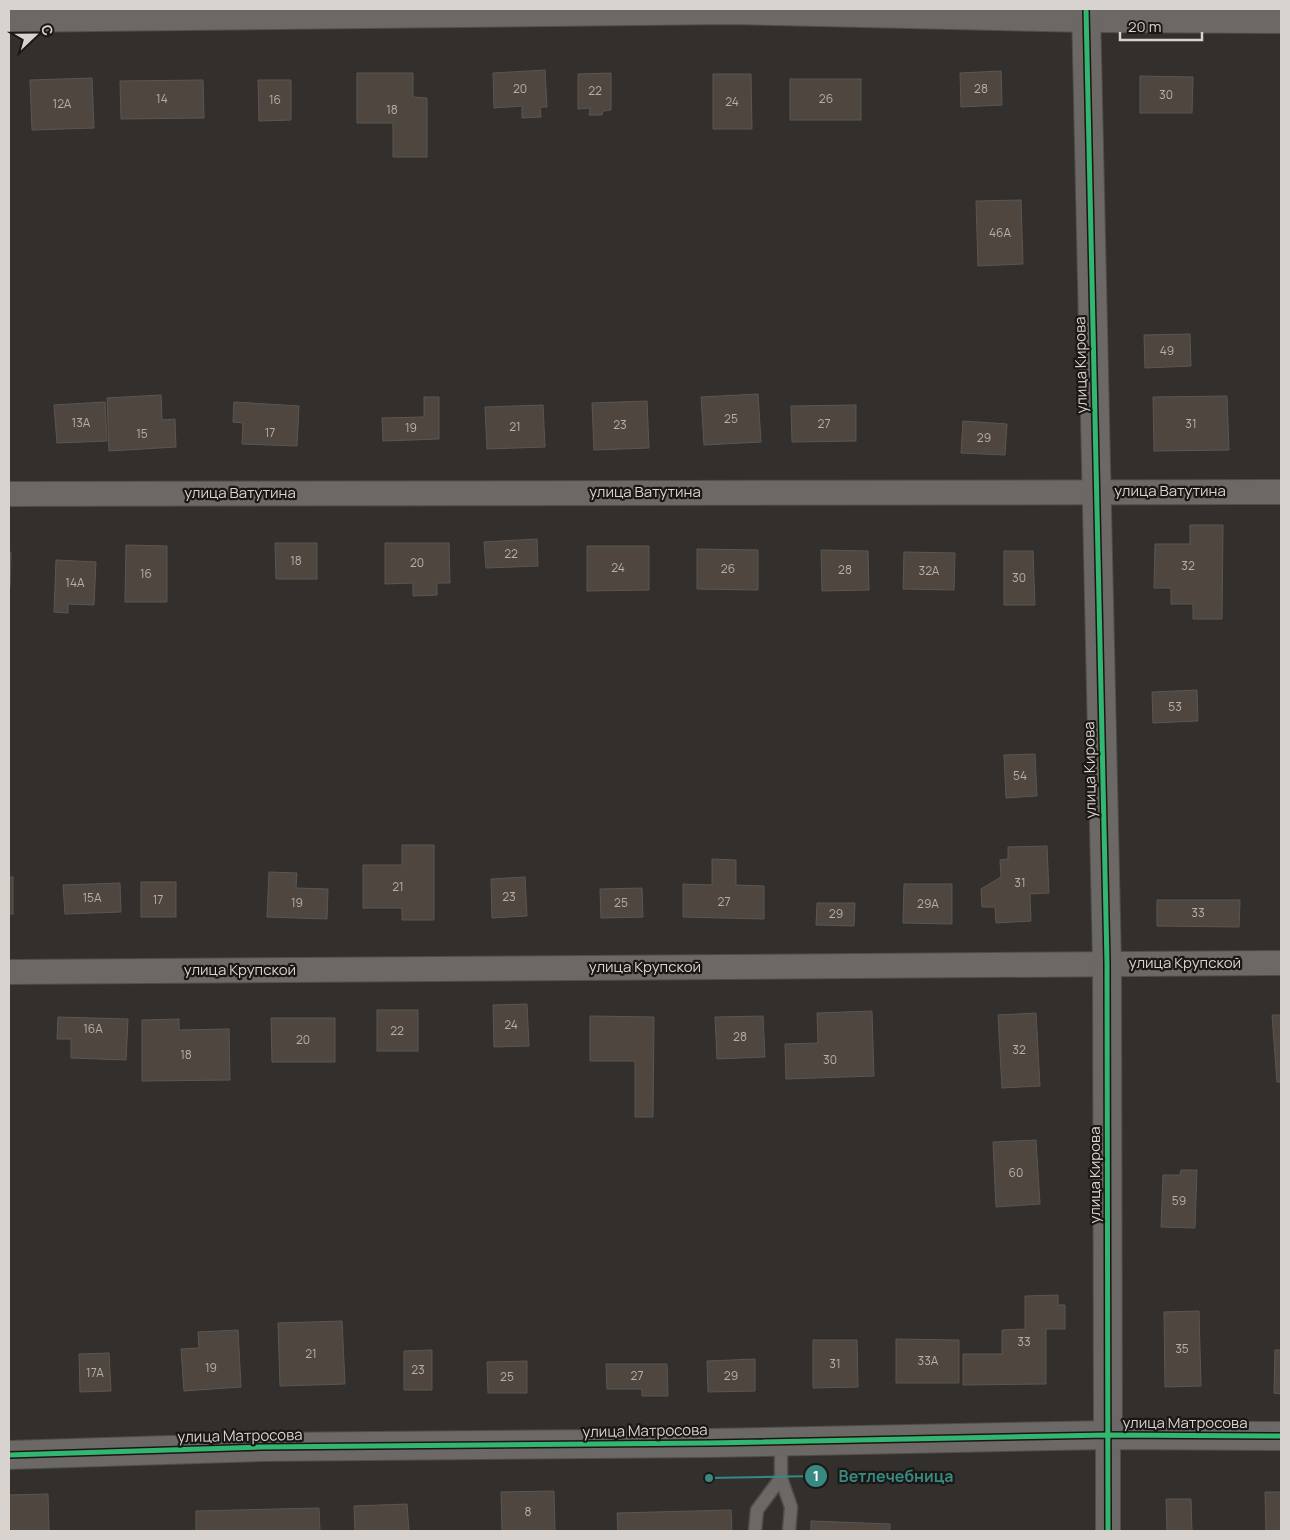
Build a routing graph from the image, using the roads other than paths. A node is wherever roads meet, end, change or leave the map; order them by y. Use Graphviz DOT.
graph roads {
  1 [pos="730,10"];
  2 [pos="1087,14"];
  3 [pos="9,20"];
  4 [pos="1281,21"];
  5 [pos="1096,491"];
  6 [pos="1281,492"];
  7 [pos="9,494"];
  8 [pos="1107,963"];
  9 [pos="1281,963"];
  10 [pos="9,972"];
  11 [pos="1108,1435"];
  12 [pos="1281,1436"];
  13 [pos="781,1442"];
  14 [pos="9,1455"];
  15 [pos="781,1478"];
  16 [pos="755,1531"];
  17 [pos="789,1531"];
  18 [pos="1108,1531"];
  1 -- 2 [label="street"];
  1 -- 3 [label="street"];
  2 -- 4 [label="street"];
  2 -- 5 [label="street, улица Кирова"];
  5 -- 6 [label="street, улица Ватутина"];
  5 -- 7 [label="street, улица Ватутина"];
  5 -- 8 [label="street, улица Кирова"];
  8 -- 9 [label="street, улица Крупской"];
  8 -- 10 [label="street, улица Крупской"];
  8 -- 11 [label="street, улица Кирова"];
  11 -- 12 [label="street, улица Матросова"];
  11 -- 13 [label="street, улица Матросова"];
  11 -- 18 [label="street, улица Кирова"];
  13 -- 14 [label="street, улица Матросова"];
  13 -- 15 [label="lane"];
  15 -- 16 [label="lane"];
  15 -- 17 [label="lane"];
}
